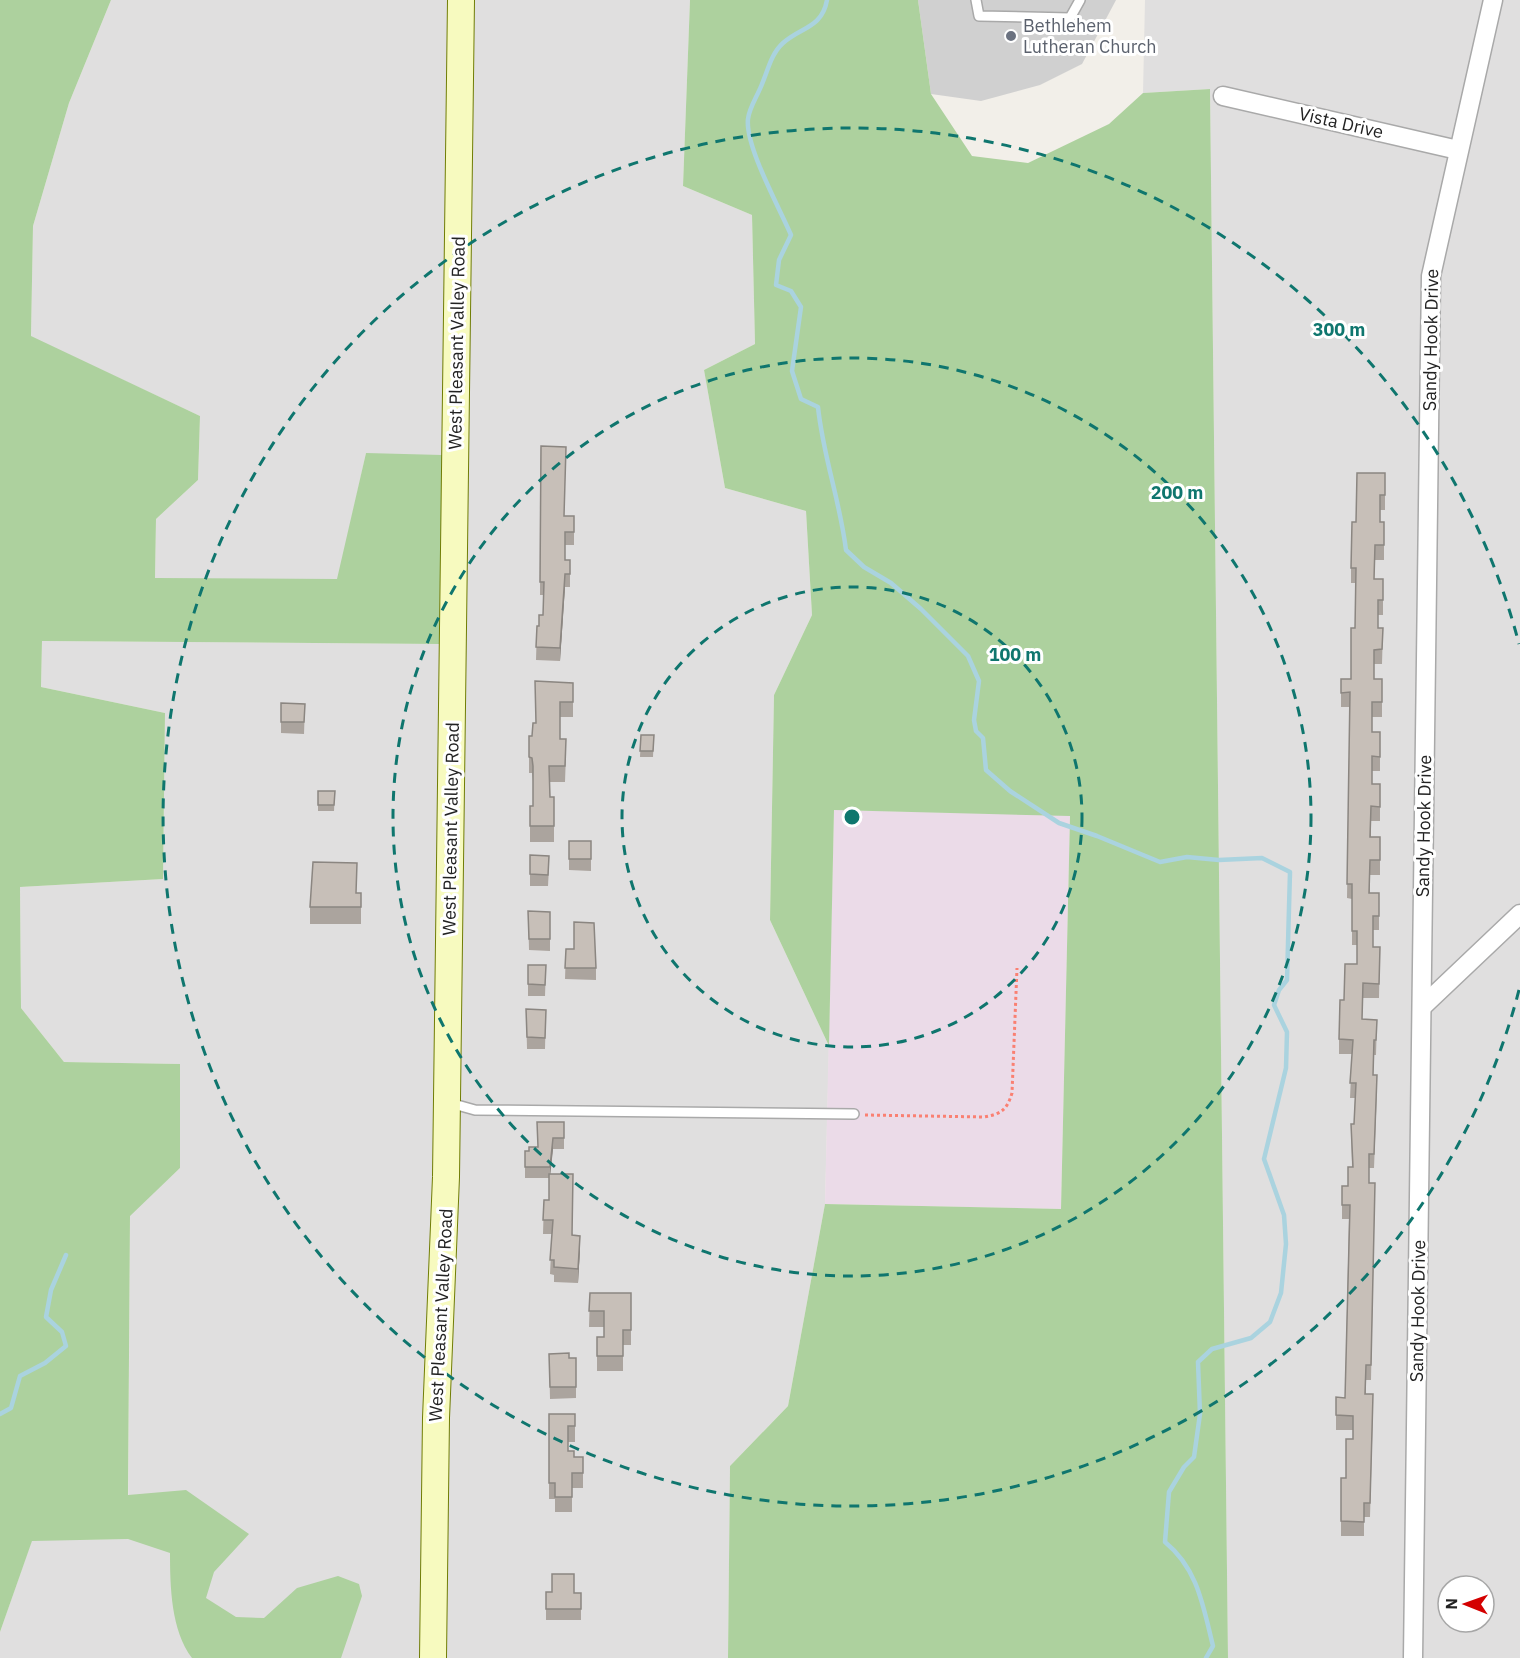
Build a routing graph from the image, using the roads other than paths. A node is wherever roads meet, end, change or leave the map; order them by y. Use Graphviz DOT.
graph roads {
  1 [pos="461,0"];
  2 [pos="976,0"];
  3 [pos="1080,0"];
  4 [pos="1493,0"];
  5 [pos="1223,96"];
  6 [pos="1458,150"];
  7 [pos="1520,914"];
  8 [pos="1422,1007"];
  9 [pos="447,1102"];
  10 [pos="854,1114"];
  11 [pos="433,1658"];
  12 [pos="1413,1658"];
  1 -- 9 [label="main road, West Pleasant Valley Road"];
  2 -- 3 [label="lane"];
  4 -- 6 [label="street, Sandy Hook Drive"];
  5 -- 6 [label="street, Vista Drive"];
  6 -- 8 [label="street, Sandy Hook Drive"];
  7 -- 8 [label="street"];
  8 -- 12 [label="street, Sandy Hook Drive"];
  9 -- 10 [label="lane"];
  9 -- 11 [label="main road, West Pleasant Valley Road"];
}
